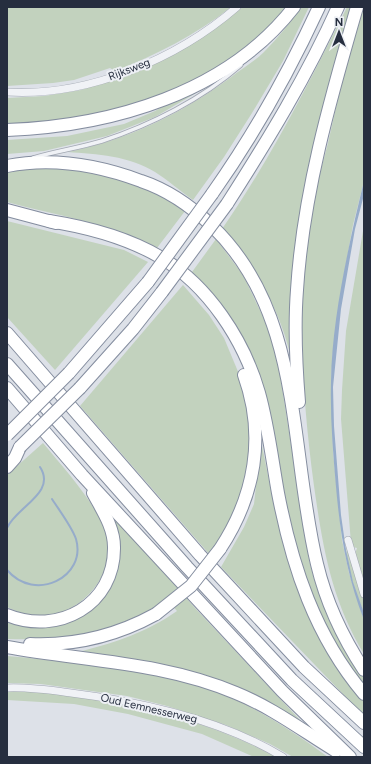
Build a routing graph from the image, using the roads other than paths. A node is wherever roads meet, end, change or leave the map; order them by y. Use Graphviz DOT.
graph roads {
  1 [pos="237,7"];
  2 [pos="294,7"];
  3 [pos="319,7"];
  4 [pos="338,7"];
  5 [pos="357,7"];
  6 [pos="273,31"];
  7 [pos="250,57"];
  8 [pos="245,62"];
  9 [pos="7,92"];
  10 [pos="7,130"];
  11 [pos="7,165"];
  12 [pos="7,210"];
  13 [pos="49,221"];
  14 [pos="7,333"];
  15 [pos="7,364"];
  16 [pos="7,388"];
  17 [pos="55,420"];
  18 [pos="7,435"];
  19 [pos="12,457"];
  20 [pos="300,460"];
  21 [pos="82,475"];
  22 [pos="348,540"];
  23 [pos="180,581"];
  24 [pos="364,594"];
  25 [pos="7,615"];
  26 [pos="7,644"];
  27 [pos="7,647"];
  28 [pos="364,670"];
  29 [pos="7,688"];
  30 [pos="364,694"];
  31 [pos="364,723"];
  32 [pos="364,748"];
  33 [pos="283,757"];
  34 [pos="346,757"];
  35 [pos="350,757"];
  1 -- 9 [label="street, Rijksweg"];
  2 -- 6 [label="highway"];
  3 -- 18 [label="highway, bridge"];
  4 -- 19 [label="highway, bridge"];
  5 -- 20 [label="highway"];
  6 -- 7 [label="lane"];
  6 -- 10 [label="highway"];
  8 -- 11 [label="lane"];
  11 -- 20 [label="highway"];
  12 -- 13 [label="highway"];
  13 -- 26 [label="highway, bridge"];
  13 -- 30 [label="highway"];
  14 -- 31 [label="highway"];
  15 -- 17 [label="highway"];
  16 -- 21 [label="highway"];
  17 -- 23 [label="highway"];
  17 -- 32 [label="highway"];
  20 -- 28 [label="highway"];
  21 -- 23 [label="highway"];
  21 -- 25 [label="highway"];
  22 -- 24 [label="street"];
  23 -- 35 [label="highway"];
  27 -- 34 [label="highway"];
  29 -- 33 [label="street, Oud Eemnesserweg"];
}
